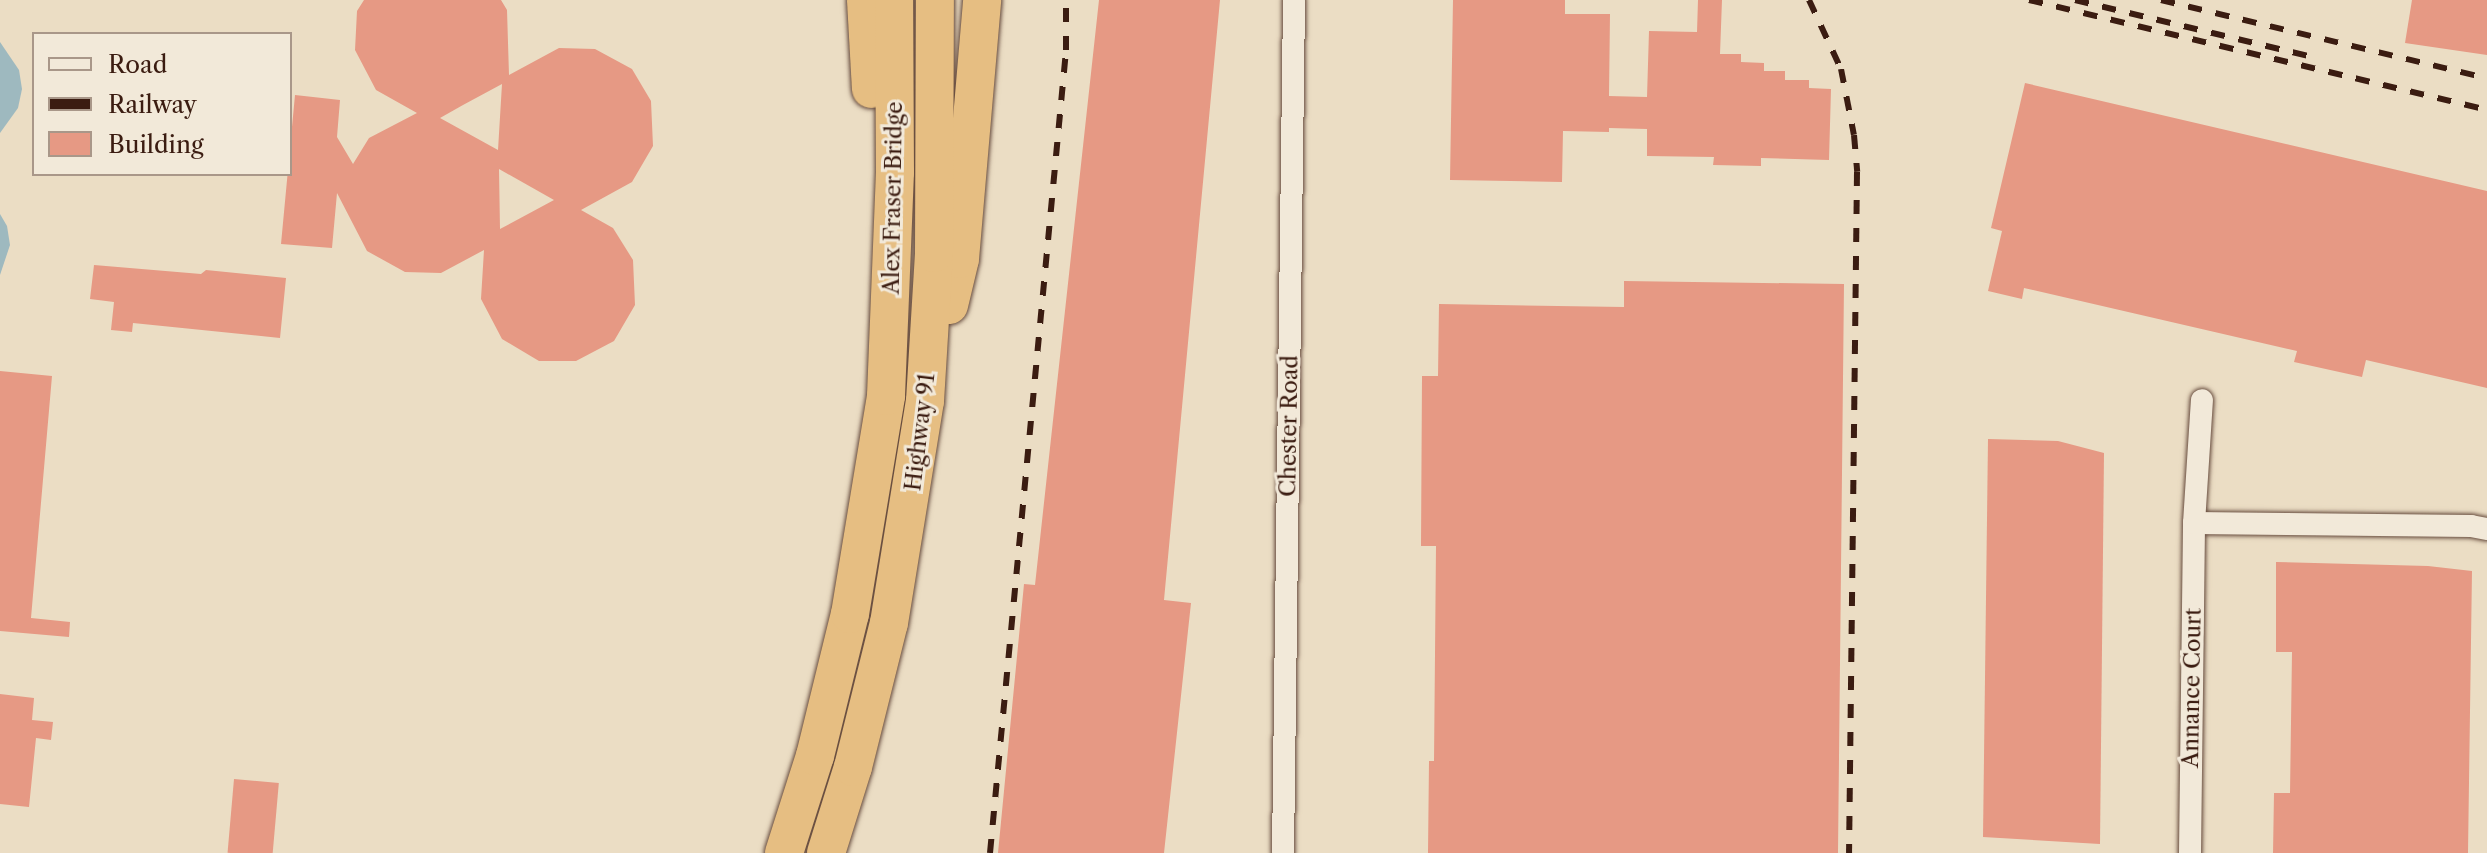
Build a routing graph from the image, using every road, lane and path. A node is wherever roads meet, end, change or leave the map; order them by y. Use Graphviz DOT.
graph roads {
  1 [pos="866,0"];
  2 [pos="894,0"];
  3 [pos="935,0"];
  4 [pos="982,0"];
  5 [pos="1294,0"];
  6 [pos="886,396"];
  7 [pos="2202,400"];
  8 [pos="925,401"];
  9 [pos="2194,523"];
  10 [pos="2487,529"];
  11 [pos="784,853"];
  12 [pos="826,853"];
  13 [pos="1283,853"];
  14 [pos="2190,853"];
  1 -- 6 [label="highway"];
  2 -- 6 [label="highway, Alex Fraser Bridge"];
  3 -- 8 [label="highway, Highway 91"];
  4 -- 8 [label="highway"];
  5 -- 13 [label="street, Chester Road"];
  6 -- 11 [label="highway, Highway 91"];
  7 -- 9 [label="street, Annance Court"];
  8 -- 12 [label="highway, Highway 91"];
  9 -- 10 [label="street"];
  9 -- 14 [label="street, Annance Court"];
}
